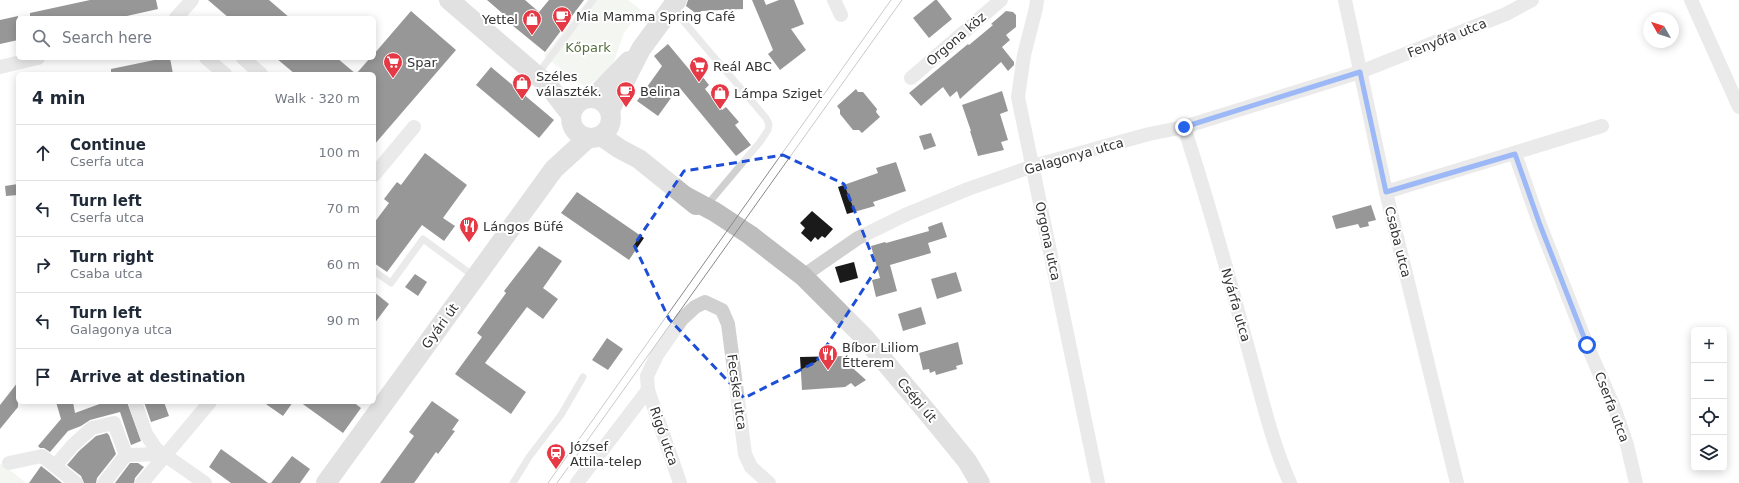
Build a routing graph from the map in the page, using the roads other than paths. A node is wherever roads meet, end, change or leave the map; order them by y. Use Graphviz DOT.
graph roads {
  1 [pos="192,0"];
  2 [pos="449,0"];
  3 [pos="593,0"];
  4 [pos="834,0"];
  5 [pos="1001,0"];
  6 [pos="1037,0"];
  7 [pos="1345,0"];
  8 [pos="1532,0"];
  9 [pos="1691,0"];
  10 [pos="674,4"];
  11 [pos="841,15"];
  12 [pos="178,16"];
  13 [pos="641,49"];
  14 [pos="30,60"];
  15 [pos="208,60"];
  16 [pos="245,60"];
  17 [pos="0,67"];
  18 [pos="223,72"];
  19 [pos="259,72"];
  20 [pos="1360,72"];
  21 [pos="911,78"];
  22 [pos="542,80"];
  23 [pos="1739,107"];
  24 [pos="580,109"];
  25 [pos="1602,126"];
  26 [pos="414,127"];
  27 [pos="602,127"];
  28 [pos="1184,127"];
  29 [pos="1515,154"];
  30 [pos="1033,166"];
  31 [pos="554,169"];
  32 [pos="376,173"];
  33 [pos="1386,192"];
  34 [pos="687,197"];
  35 [pos="706,207"];
  36 [pos="778,258"];
  37 [pos="376,272"];
  38 [pos="803,276"];
  39 [pos="475,278"];
  40 [pos="583,377"];
  41 [pos="648,390"];
  42 [pos="136,404"];
  43 [pos="208,404"];
  44 [pos="165,454"];
  45 [pos="126,455"];
  46 [pos="9,463"];
  47 [pos="55,466"];
  48 [pos="76,483"];
  49 [pos="104,483"];
  50 [pos="142,483"];
  51 [pos="205,483"];
  52 [pos="326,483"];
  53 [pos="513,483"];
  54 [pos="577,483"];
  55 [pos="680,483"];
  56 [pos="769,483"];
  57 [pos="980,483"];
  58 [pos="1098,483"];
  59 [pos="1290,483"];
  60 [pos="1457,483"];
  61 [pos="1636,483"];
  1 -- 12 [label="street"];
  2 -- 22 [label="street"];
  3 -- 22 [label="lane"];
  4 -- 11 [label="street"];
  5 -- 21 [label="street, Orgona köz"];
  6 -- 30 [label="street, Orgona utca"];
  7 -- 20 [label="street, Csaba utca"];
  8 -- 20 [label="street, Fenyőfa utca"];
  9 -- 23 [label="street"];
  10 -- 13 [label="street, Gyári út"];
  10 -- 35 [label="lane"];
  13 -- 24 [label="street, Gyári út"];
  13 -- 27 [label="street, Gyári út"];
  14 -- 17 [label="street"];
  15 -- 18 [label="street"];
  16 -- 19 [label="street"];
  20 -- 28 [label="street, Galagonya utca"];
  20 -- 33 [label="street, Csaba utca"];
  22 -- 24 [label="street"];
  24 -- 27 [label="street"];
  24 -- 27 [label="street"];
  24 -- 31 [label="street, Gyári út"];
  25 -- 29 [label="street"];
  26 -- 32 [label="street"];
  27 -- 31 [label="street, Gyári út"];
  27 -- 34 [label="street, Csépi út"];
  28 -- 30 [label="street, Galagonya utca"];
  28 -- 59 [label="street, Nyárfa utca"];
  29 -- 33 [label="street"];
  29 -- 61 [label="street, Cserfa utca"];
  30 -- 38 [label="street, Galagonya utca"];
  30 -- 58 [label="street, Orgona utca"];
  31 -- 39 [label="street, Gyári út"];
  33 -- 60 [label="street, Csaba utca"];
  34 -- 35 [label="street, Csépi út"];
  34 -- 36 [label="street, Csépi út"];
  35 -- 36 [label="street, Csépi út"];
  36 -- 38 [label="street, Csépi út"];
  37 -- 39 [label="lane"];
  38 -- 57 [label="street, Csépi út"];
  39 -- 52 [label="street, Gyári út"];
  40 -- 53 [label="lane"];
  41 -- 54 [label="street"];
  41 -- 55 [label="street, Rigó utca"];
  41 -- 56 [label="street, Fecske utca"];
  42 -- 44 [label="street"];
  43 -- 44 [label="street"];
  44 -- 45 [label="street"];
  44 -- 50 [label="street"];
  44 -- 51 [label="street"];
  45 -- 47 [label="street"];
  45 -- 49 [label="street"];
  46 -- 47 [label="street"];
  47 -- 48 [label="street"];
}
